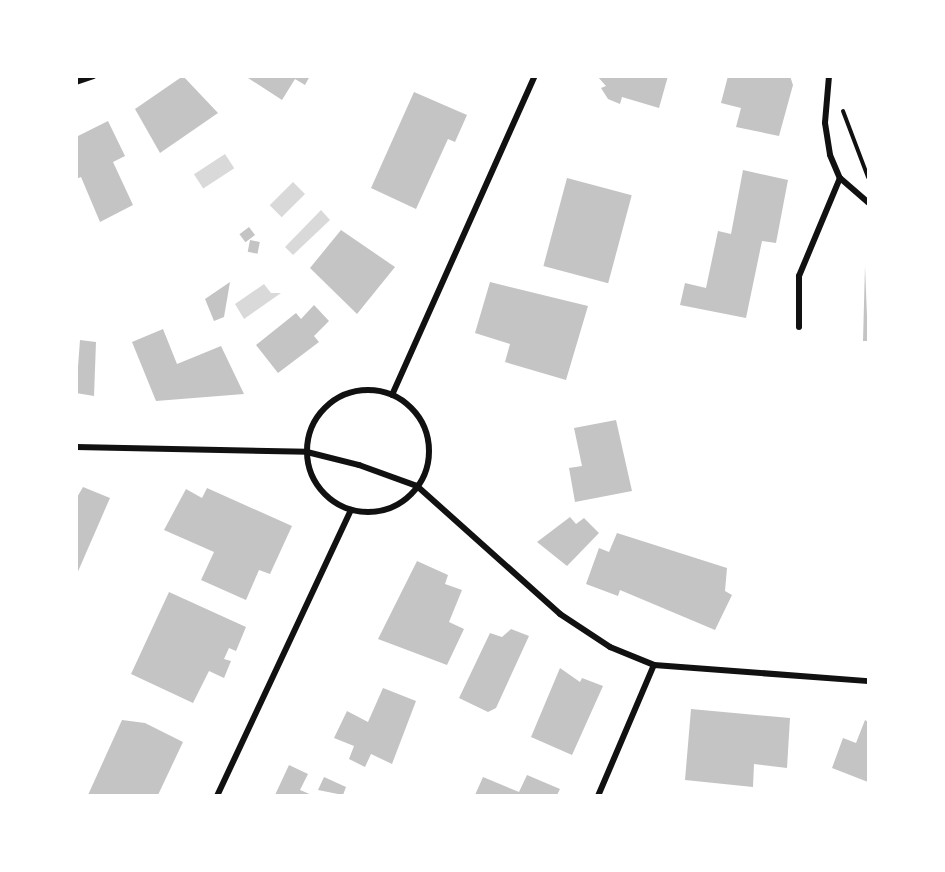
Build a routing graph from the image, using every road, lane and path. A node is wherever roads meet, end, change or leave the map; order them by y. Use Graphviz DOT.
graph roads {
  1 [pos="93,76"];
  2 [pos="535,76"];
  3 [pos="829,76"];
  4 [pos="76,81"];
  5 [pos="843,97"];
  6 [pos="868,177"];
  7 [pos="840,178"];
  8 [pos="868,202"];
  9 [pos="800,327"];
  10 [pos="392,395"];
  11 [pos="76,447"];
  12 [pos="307,452"];
  13 [pos="417,486"];
  14 [pos="351,510"];
  15 [pos="654,664"];
  16 [pos="868,681"];
  17 [pos="217,795"];
  18 [pos="598,795"];
  1 -- 4 [label="street"];
  2 -- 10 [label="street"];
  3 -- 7 [label="street"];
  5 -- 6 [label="path"];
  7 -- 8 [label="street"];
  7 -- 9 [label="street"];
  10 -- 12 [label="street"];
  10 -- 13 [label="street"];
  11 -- 12 [label="street"];
  12 -- 13 [label="street"];
  12 -- 14 [label="street"];
  13 -- 14 [label="street"];
  13 -- 15 [label="street"];
  14 -- 17 [label="street"];
  15 -- 16 [label="street"];
  15 -- 18 [label="street"];
}
